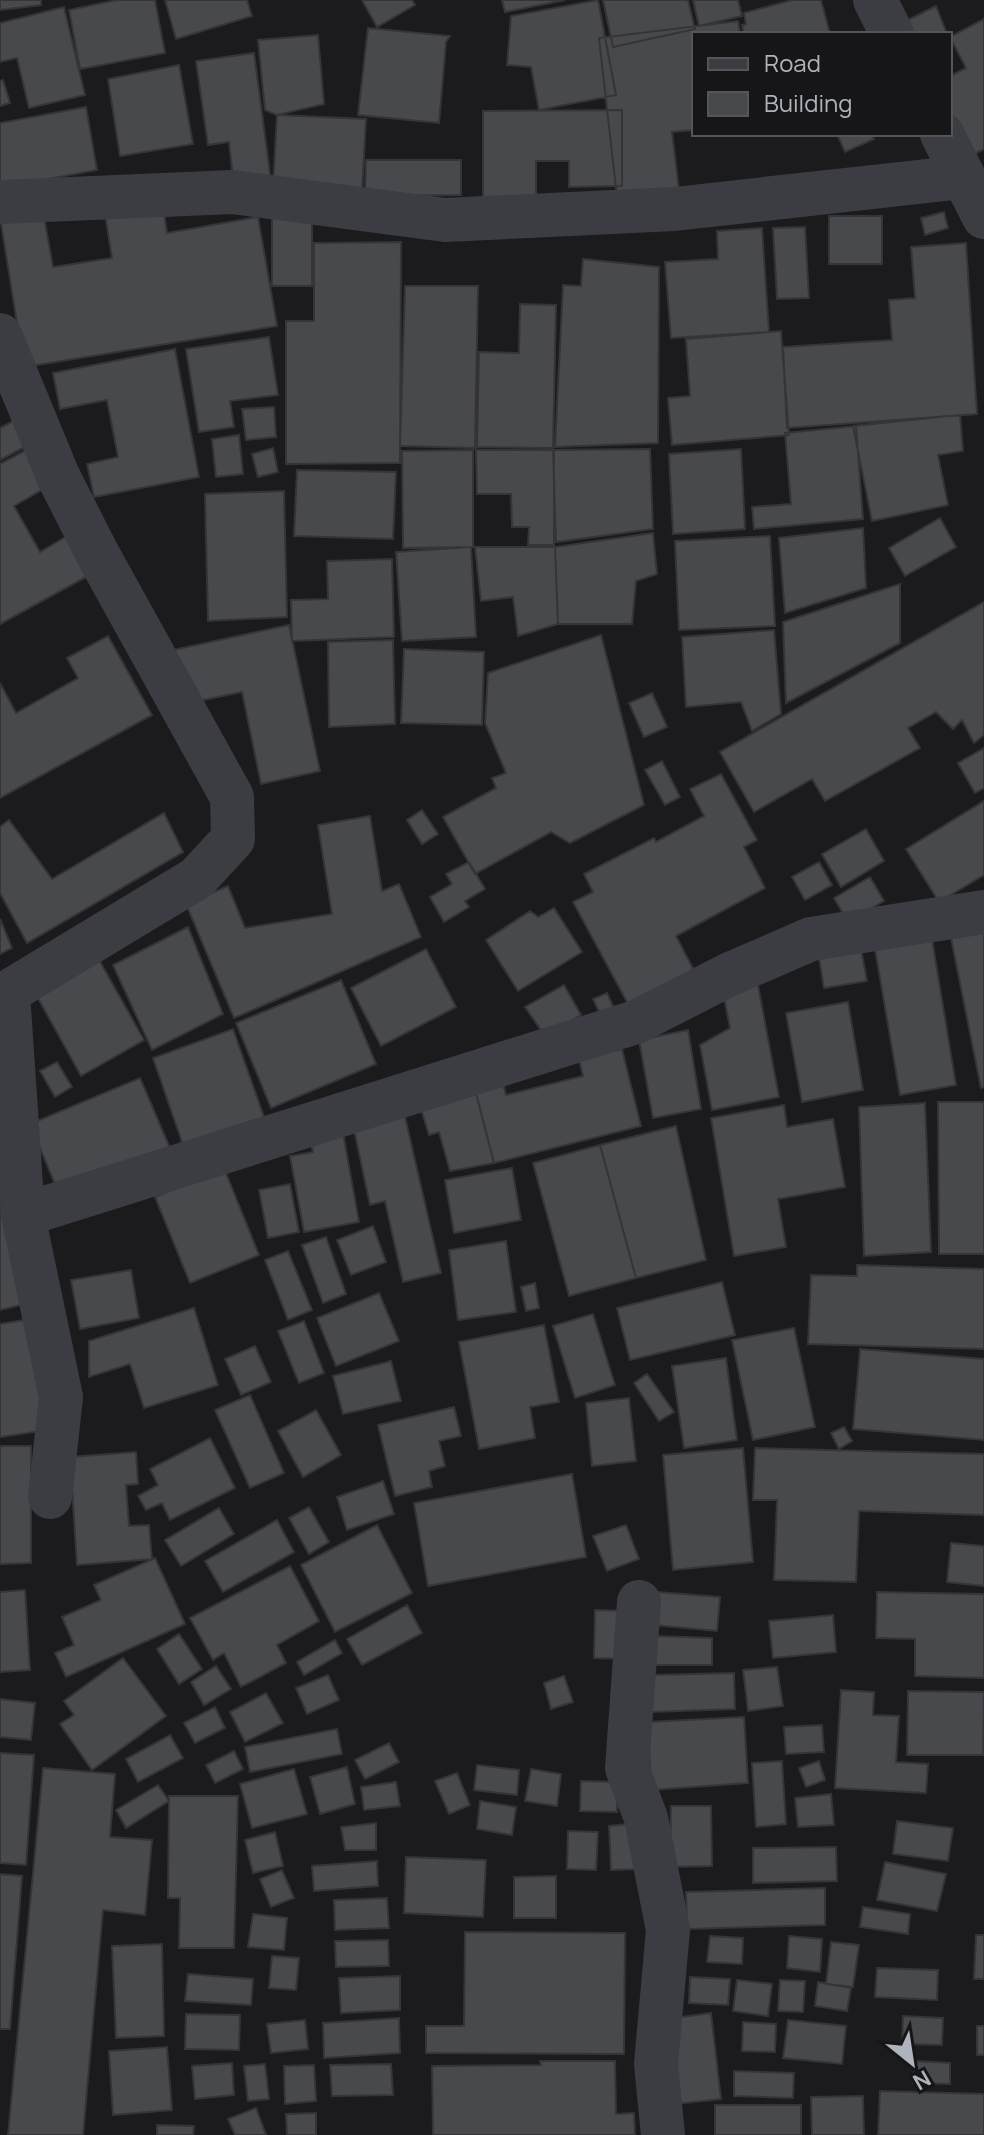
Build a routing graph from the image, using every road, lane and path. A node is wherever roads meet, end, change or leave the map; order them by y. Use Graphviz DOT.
graph roads {
  1 [pos="875,0"];
  2 [pos="891,32"];
  3 [pos="943,136"];
  4 [pos="963,177"];
  5 [pos="0,202"];
  6 [pos="984,217"];
  7 [pos="0,335"];
  8 [pos="984,912"];
  9 [pos="4,995"];
  10 [pos="23,1215"];
  11 [pos="50,1497"];
  12 [pos="639,1602"];
  13 [pos="663,2135"];
  1 -- 2 [label="street"];
  3 -- 4 [label="street"];
  4 -- 5 [label="street"];
  4 -- 6 [label="street"];
  7 -- 9 [label="street"];
  8 -- 10 [label="street"];
  9 -- 10 [label="street"];
  10 -- 11 [label="street"];
  12 -- 13 [label="street"];
}
